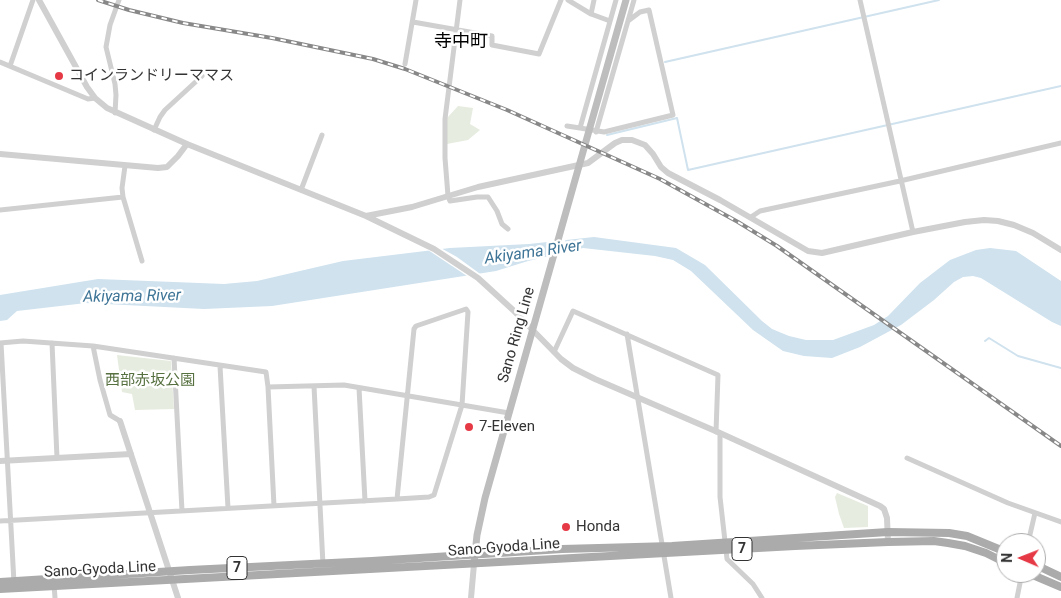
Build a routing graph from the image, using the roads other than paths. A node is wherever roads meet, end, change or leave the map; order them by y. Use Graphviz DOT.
graph roads {
  1 [pos="33,0"];
  2 [pos="39,0"];
  3 [pos="119,0"];
  4 [pos="416,0"];
  5 [pos="460,0"];
  6 [pos="562,0"];
  7 [pos="568,0"];
  8 [pos="594,0"];
  9 [pos="616,0"];
  10 [pos="626,0"];
  11 [pos="634,0"];
  12 [pos="860,0"];
  13 [pos="591,14"];
  14 [pos="610,21"];
  15 [pos="628,21"];
  16 [pos="413,22"];
  17 [pos="456,30"];
  18 [pos="0,62"];
  19 [pos="406,64"];
  20 [pos="10,66"];
  21 [pos="202,76"];
  22 [pos="95,98"];
  23 [pos="114,112"];
  24 [pos="567,126"];
  25 [pos="580,128"];
  26 [pos="620,129"];
  27 [pos="154,130"];
  28 [pos="596,132"];
  29 [pos="322,135"];
  30 [pos="622,140"];
  31 [pos="1061,143"];
  32 [pos="187,144"];
  33 [pos="0,154"];
  34 [pos="124,166"];
  35 [pos="900,180"];
  36 [pos="301,190"];
  37 [pos="123,196"];
  38 [pos="448,196"];
  39 [pos="0,210"];
  40 [pos="366,216"];
  41 [pos="751,217"];
  42 [pos="508,229"];
  43 [pos="913,232"];
  44 [pos="1061,250"];
  45 [pos="142,260"];
  46 [pos="533,330"];
  47 [pos="627,334"];
  48 [pos="1,343"];
  49 [pos="52,343"];
  50 [pos="93,346"];
  51 [pos="554,352"];
  52 [pos="174,358"];
  53 [pos="220,366"];
  54 [pos="314,386"];
  55 [pos="268,387"];
  56 [pos="358,388"];
  57 [pos="407,396"];
  58 [pos="637,397"];
  59 [pos="462,406"];
  60 [pos="509,413"];
  61 [pos="120,421"];
  62 [pos="718,432"];
  63 [pos="132,454"];
  64 [pos="57,458"];
  65 [pos="906,458"];
  66 [pos="0,461"];
  67 [pos="8,461"];
  68 [pos="397,499"];
  69 [pos="365,501"];
  70 [pos="320,503"];
  71 [pos="274,506"];
  72 [pos="228,508"];
  73 [pos="182,511"];
  74 [pos="151,512"];
  75 [pos="1035,513"];
  76 [pos="11,520"];
  77 [pos="0,521"];
  78 [pos="1061,522"];
  79 [pos="888,532"];
  80 [pos="1030,533"];
  81 [pos="888,542"];
  82 [pos="725,546"];
  83 [pos="996,548"];
  84 [pos="663,549"];
  85 [pos="474,554"];
  86 [pos="996,558"];
  87 [pos="474,564"];
  88 [pos="324,567"];
  89 [pos="1046,570"];
  90 [pos="170,571"];
  91 [pos="1061,577"];
  92 [pos="172,580"];
  93 [pos="1046,580"];
  94 [pos="0,582"];
  95 [pos="54,582"];
  96 [pos="1020,583"];
  97 [pos="14,585"];
  98 [pos="1061,586"];
  99 [pos="0,589"];
  100 [pos="55,598"];
  101 [pos="178,598"];
  102 [pos="471,598"];
  103 [pos="671,598"];
  104 [pos="762,598"];
  105 [pos="1017,598"];
  1 -- 20 [label="street"];
  2 -- 22 [label="street"];
  3 -- 23 [label="street"];
  4 -- 16 [label="street"];
  5 -- 17 [label="street"];
  6 -- 17 [label="street"];
  7 -- 13 [label="street"];
  8 -- 13 [label="street"];
  9 -- 14 [label="street"];
  10 -- 46 [label="main road, Sano Ring Line"];
  11 -- 15 [label="street"];
  12 -- 35 [label="street"];
  13 -- 14 [label="street"];
  14 -- 25 [label="street"];
  15 -- 26 [label="street"];
  15 -- 28 [label="street"];
  16 -- 17 [label="street"];
  16 -- 19 [label="street"];
  17 -- 38 [label="street"];
  18 -- 20 [label="street"];
  20 -- 22 [label="street"];
  21 -- 27 [label="street"];
  22 -- 23 [label="street"];
  23 -- 27 [label="street"];
  24 -- 25 [label="street"];
  25 -- 28 [label="street"];
  26 -- 28 [label="street"];
  26 -- 30 [label="street"];
  27 -- 32 [label="street"];
  29 -- 36 [label="street"];
  30 -- 38 [label="street"];
  30 -- 41 [label="street"];
  31 -- 35 [label="street"];
  32 -- 34 [label="street"];
  32 -- 36 [label="street"];
  33 -- 34 [label="street"];
  34 -- 37 [label="street"];
  35 -- 41 [label="street"];
  35 -- 43 [label="street"];
  36 -- 40 [label="street"];
  37 -- 39 [label="street"];
  37 -- 45 [label="street"];
  38 -- 40 [label="street"];
  38 -- 42 [label="street"];
  40 -- 46 [label="street"];
  41 -- 43 [label="street"];
  43 -- 44 [label="street"];
  46 -- 51 [label="street"];
  46 -- 60 [label="main road, Sano Ring Line"];
  47 -- 51 [label="street"];
  47 -- 58 [label="street"];
  47 -- 62 [label="street"];
  48 -- 49 [label="street"];
  48 -- 67 [label="street"];
  49 -- 50 [label="street"];
  49 -- 64 [label="street"];
  50 -- 52 [label="street"];
  50 -- 61 [label="street"];
  51 -- 58 [label="street"];
  52 -- 53 [label="street"];
  52 -- 73 [label="street"];
  53 -- 55 [label="street"];
  53 -- 72 [label="street"];
  54 -- 55 [label="street"];
  54 -- 56 [label="street"];
  54 -- 70 [label="street"];
  55 -- 71 [label="street"];
  56 -- 57 [label="street"];
  56 -- 69 [label="street"];
  57 -- 59 [label="street"];
  57 -- 59 [label="street"];
  57 -- 68 [label="street"];
  58 -- 62 [label="street"];
  58 -- 84 [label="street"];
  59 -- 60 [label="street"];
  59 -- 68 [label="street"];
  60 -- 85 [label="main road, Sano Ring Line"];
  61 -- 63 [label="street"];
  62 -- 79 [label="street"];
  62 -- 82 [label="street"];
  63 -- 64 [label="street"];
  63 -- 74 [label="street"];
  64 -- 67 [label="street"];
  65 -- 75 [label="street"];
  66 -- 67 [label="street"];
  67 -- 76 [label="street"];
  68 -- 69 [label="street"];
  69 -- 70 [label="street"];
  70 -- 71 [label="street"];
  70 -- 88 [label="street"];
  71 -- 72 [label="street"];
  72 -- 73 [label="street"];
  73 -- 74 [label="street"];
  74 -- 76 [label="street"];
  74 -- 90 [label="street"];
  75 -- 78 [label="street"];
  75 -- 80 [label="street"];
  76 -- 77 [label="street"];
  76 -- 97 [label="street"];
  79 -- 81 [label="street"];
  79 -- 82 [label="main road, Sano-Gyoda Line / 7"];
  79 -- 83 [label="main road, Sano-Gyoda Line / 7"];
  81 -- 82 [label="main road, Sano-Gyoda Line / 7"];
  81 -- 86 [label="main road, Sano-Gyoda Line / 7"];
  82 -- 84 [label="main road, Sano-Gyoda Line / 7"];
  82 -- 104 [label="street"];
  84 -- 85 [label="main road, Sano-Gyoda Line / 7"];
  84 -- 87 [label="main road, Sano-Gyoda Line / 7"];
  84 -- 103 [label="street"];
  85 -- 87 [label="main road, Sano Ring Line"];
  85 -- 88 [label="main road, Sano-Gyoda Line / 7"];
  87 -- 88 [label="main road, Sano-Gyoda Line / 7"];
  87 -- 102 [label="street"];
  88 -- 90 [label="main road, Sano-Gyoda Line / 7"];
  88 -- 92 [label="main road, Sano-Gyoda Line / 7"];
  89 -- 91 [label="main road"];
  90 -- 92 [label="street"];
  90 -- 95 [label="main road, Sano-Gyoda Line / 7"];
  92 -- 95 [label="main road, Sano-Gyoda Line / 7"];
  92 -- 101 [label="street"];
  93 -- 98 [label="main road"];
  94 -- 97 [label="main road, Sano-Gyoda Line / 7"];
  95 -- 97 [label="main road, Sano-Gyoda Line / 7"];
  95 -- 100 [label="street"];
  96 -- 105 [label="street"];
  97 -- 99 [label="main road, Sano-Gyoda Line / 7"];
}
